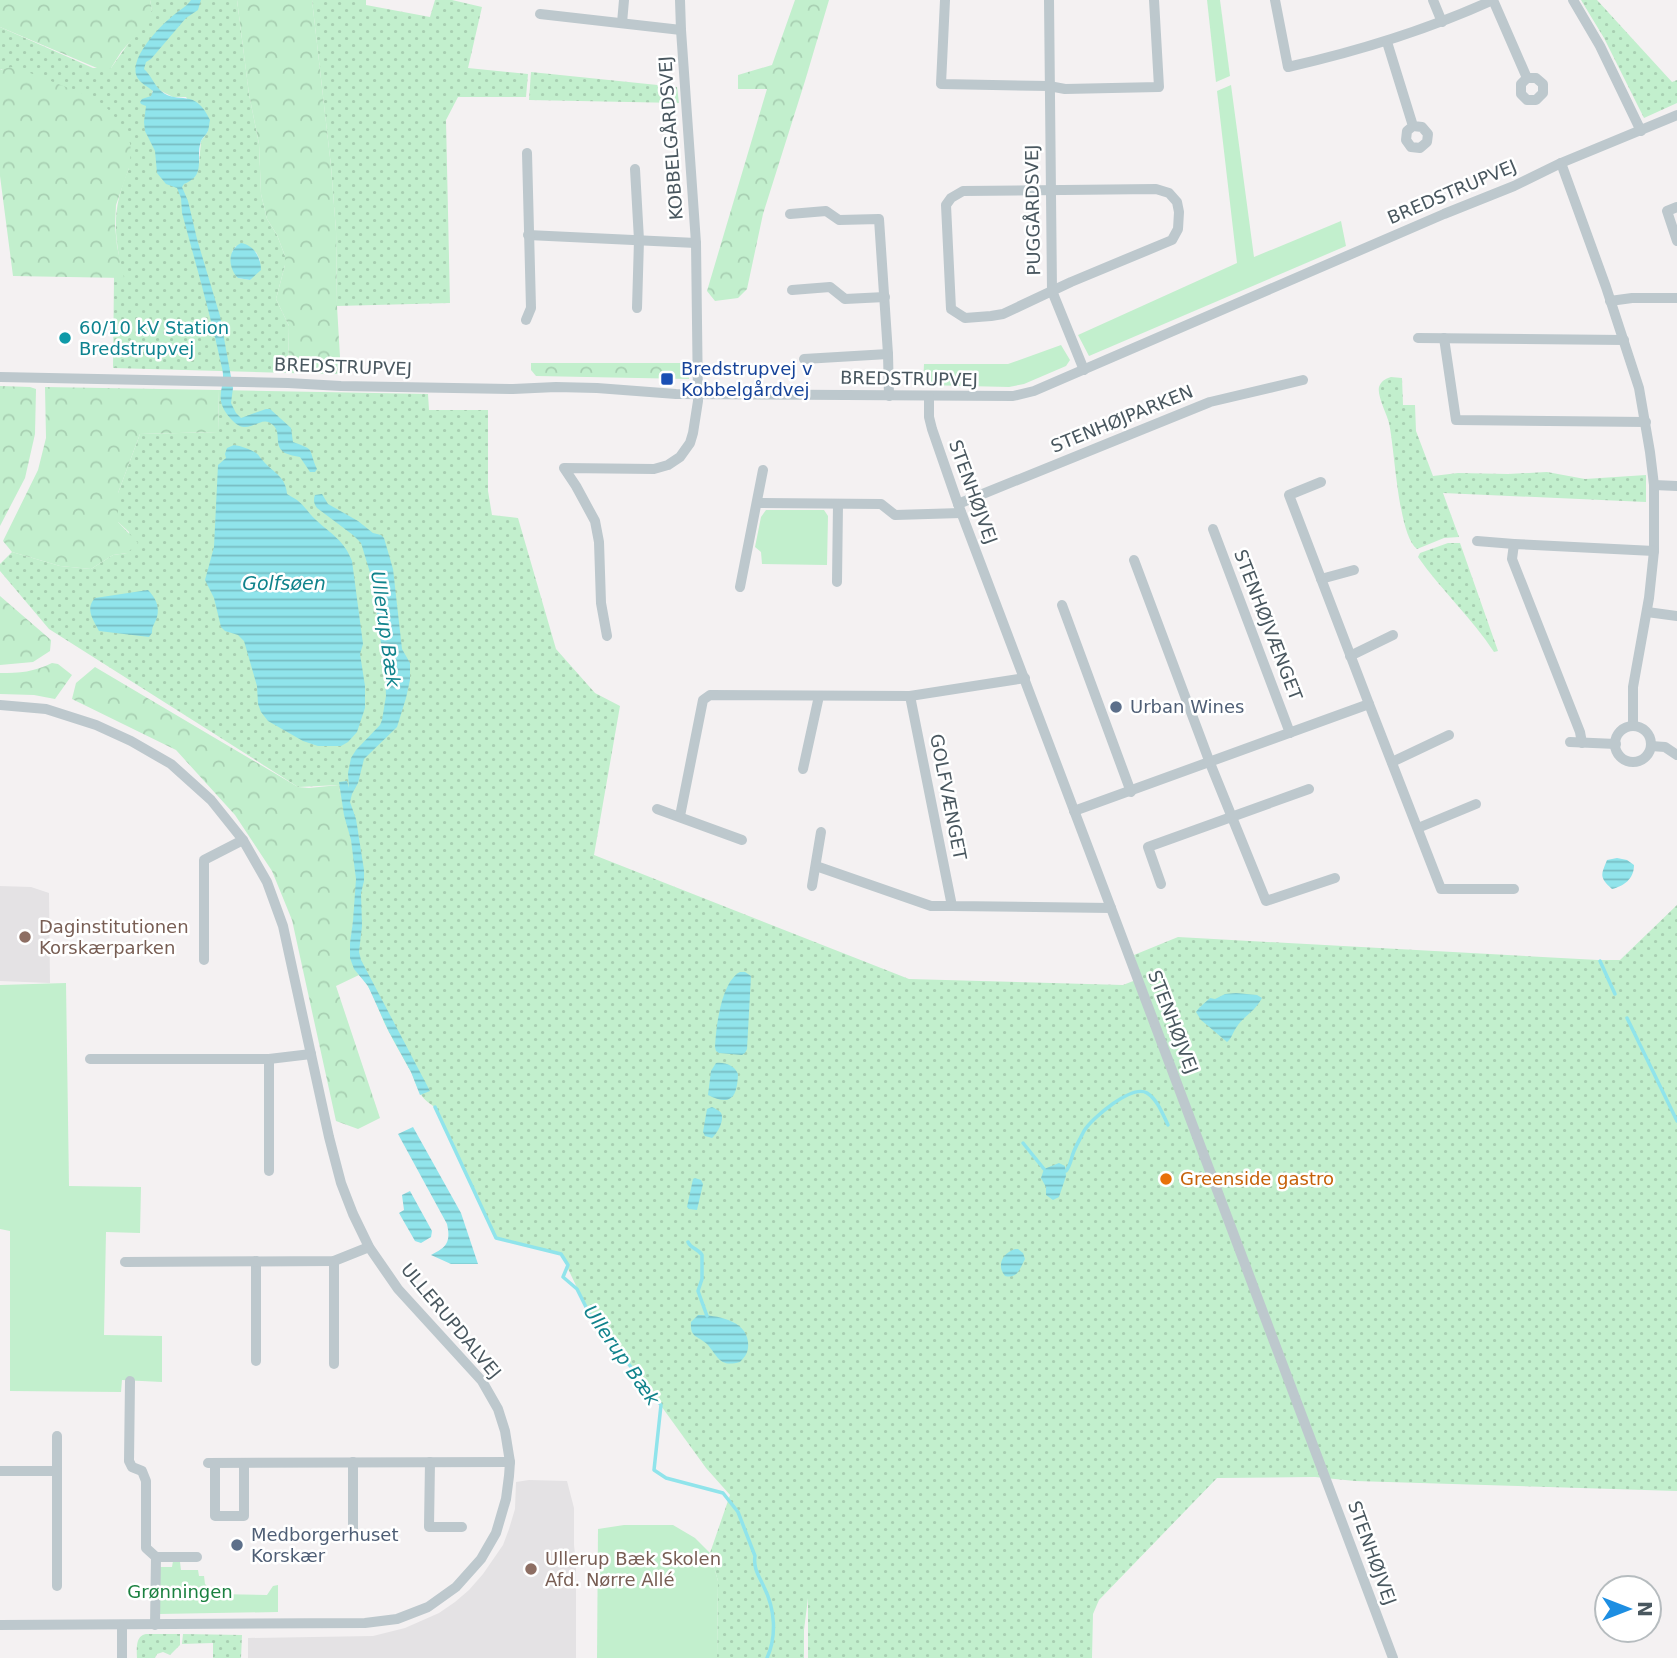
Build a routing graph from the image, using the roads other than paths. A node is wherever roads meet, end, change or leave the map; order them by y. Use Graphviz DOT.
graph roads {
  1 [pos="624,0"];
  2 [pos="680,0"];
  3 [pos="945,0"];
  4 [pos="1049,0"];
  5 [pos="1154,0"];
  6 [pos="1275,0"];
  7 [pos="1433,0"];
  8 [pos="1493,0"];
  9 [pos="1573,0"];
  10 [pos="540,14"];
  11 [pos="1442,22"];
  12 [pos="622,23"];
  13 [pos="681,30"];
  14 [pos="1387,42"];
  15 [pos="1527,78"];
  16 [pos="1049,86"];
  17 [pos="1677,115"];
  18 [pos="1413,126"];
  19 [pos="1641,131"];
  20 [pos="527,153"];
  21 [pos="1561,163"];
  22 [pos="635,169"];
  23 [pos="1050,191"];
  24 [pos="1677,207"];
  25 [pos="790,214"];
  26 [pos="528,235"];
  27 [pos="639,240"];
  28 [pos="1677,242"];
  29 [pos="696,243"];
  30 [pos="792,290"];
  31 [pos="1052,291"];
  32 [pos="885,297"];
  33 [pos="1677,298"];
  34 [pos="1610,300"];
  35 [pos="637,308"];
  36 [pos="526,320"];
  37 [pos="1418,338"];
  38 [pos="1444,338"];
  39 [pos="1624,340"];
  40 [pos="888,354"];
  41 [pos="804,359"];
  42 [pos="1084,370"];
  43 [pos="0,377"];
  44 [pos="1303,380"];
  45 [pos="698,394"];
  46 [pos="890,396"];
  47 [pos="929,397"];
  48 [pos="1646,422"];
  49 [pos="763,470"];
  50 [pos="1321,482"];
  51 [pos="1654,485"];
  52 [pos="1677,486"];
  53 [pos="757,503"];
  54 [pos="838,505"];
  55 [pos="960,509"];
  56 [pos="1213,529"];
  57 [pos="1477,541"];
  58 [pos="1514,544"];
  59 [pos="1654,551"];
  60 [pos="1134,560"];
  61 [pos="1354,570"];
  62 [pos="1321,579"];
  63 [pos="837,582"];
  64 [pos="740,587"];
  65 [pos="1062,605"];
  66 [pos="1647,612"];
  67 [pos="1677,616"];
  68 [pos="1393,635"];
  69 [pos="607,636"];
  70 [pos="1350,656"];
  71 [pos="1025,678"];
  72 [pos="819,696"];
  73 [pos="910,696"];
  74 [pos="1369,704"];
  75 [pos="0,705"];
  76 [pos="1633,726"];
  77 [pos="1290,733"];
  78 [pos="1449,735"];
  79 [pos="1616,744"];
  80 [pos="1651,746"];
  81 [pos="1677,755"];
  82 [pos="1392,762"];
  83 [pos="1210,763"];
  84 [pos="803,769"];
  85 [pos="1309,789"];
  86 [pos="1131,792"];
  87 [pos="1476,804"];
  88 [pos="657,809"];
  89 [pos="1074,811"];
  90 [pos="680,816"];
  91 [pos="1232,817"];
  92 [pos="1418,828"];
  93 [pos="821,832"];
  94 [pos="742,839"];
  95 [pos="243,840"];
  96 [pos="816,866"];
  97 [pos="1335,878"];
  98 [pos="1161,884"];
  99 [pos="812,886"];
  100 [pos="1514,889"];
  101 [pos="952,906"];
  102 [pos="1111,908"];
  103 [pos="204,960"];
  104 [pos="311,1054"];
  105 [pos="90,1059"];
  106 [pos="269,1059"];
  107 [pos="270,1171"];
  108 [pos="369,1247"];
  109 [pos="256,1261"];
  110 [pos="334,1261"];
  111 [pos="125,1262"];
  112 [pos="256,1361"];
  113 [pos="334,1364"];
  114 [pos="130,1381"];
  115 [pos="57,1436"];
  116 [pos="354,1462"];
  117 [pos="430,1462"];
  118 [pos="510,1462"];
  119 [pos="244,1463"];
  120 [pos="0,1471"];
  121 [pos="57,1471"];
  122 [pos="462,1527"];
  123 [pos="354,1531"];
  124 [pos="156,1557"];
  125 [pos="197,1557"];
  126 [pos="57,1586"];
  127 [pos="0,1625"];
  128 [pos="122,1625"];
  129 [pos="155,1625"];
  130 [pos="122,1658"];
  131 [pos="1393,1658"];
  1 -- 12 [label="street"];
  2 -- 13 [label="street, KOBBELGÅRDSVEJ"];
  3 -- 16 [label="street"];
  4 -- 16 [label="street, PUGGÅRDSVEJ"];
  5 -- 16 [label="street"];
  6 -- 14 [label="street"];
  7 -- 11 [label="street"];
  8 -- 11 [label="street"];
  8 -- 15 [label="street"];
  9 -- 19 [label="street"];
  10 -- 12 [label="street, KOBBELGÅRDSVEJ"];
  11 -- 14 [label="street"];
  12 -- 13 [label="street, KOBBELGÅRDSVEJ"];
  13 -- 29 [label="street, KOBBELGÅRDSVEJ"];
  14 -- 18 [label="street"];
  16 -- 23 [label="street, PUGGÅRDSVEJ"];
  17 -- 19 [label="street, BREDSTRUPVEJ"];
  19 -- 21 [label="street, BREDSTRUPVEJ"];
  20 -- 26 [label="street"];
  21 -- 34 [label="street"];
  21 -- 42 [label="street, BREDSTRUPVEJ"];
  22 -- 27 [label="street"];
  23 -- 31 [label="street, PUGGÅRDSVEJ"];
  23 -- 31 [label="street"];
  23 -- 31 [label="street"];
  24 -- 28 [label="street"];
  25 -- 32 [label="street"];
  26 -- 27 [label="street, KOBBELGÅRDSVEJ"];
  26 -- 36 [label="street"];
  27 -- 29 [label="street, KOBBELGÅRDSVEJ"];
  27 -- 35 [label="street"];
  29 -- 45 [label="street, KOBBELGÅRDSVEJ"];
  30 -- 32 [label="street"];
  31 -- 42 [label="street, PUGGÅRDSVEJ"];
  32 -- 40 [label="street"];
  33 -- 34 [label="street"];
  34 -- 39 [label="street"];
  37 -- 38 [label="street"];
  38 -- 39 [label="street"];
  38 -- 48 [label="street"];
  39 -- 48 [label="street"];
  40 -- 41 [label="street"];
  40 -- 46 [label="street"];
  42 -- 47 [label="street, BREDSTRUPVEJ"];
  43 -- 45 [label="street, BREDSTRUPVEJ"];
  44 -- 55 [label="street, STENHØJPARKEN"];
  45 -- 46 [label="street, BREDSTRUPVEJ"];
  45 -- 69 [label="street, KOBBELGÅRDSVEJ"];
  46 -- 47 [label="street, BREDSTRUPVEJ"];
  47 -- 55 [label="street, STENHØJVEJ"];
  48 -- 51 [label="street"];
  49 -- 53 [label="street"];
  50 -- 62 [label="street"];
  51 -- 52 [label="street"];
  51 -- 59 [label="street"];
  53 -- 54 [label="street"];
  53 -- 64 [label="street"];
  54 -- 55 [label="street"];
  54 -- 63 [label="street"];
  55 -- 71 [label="street, STENHØJVEJ"];
  56 -- 77 [label="street, STENHØJVÆNGET"];
  57 -- 58 [label="street"];
  58 -- 59 [label="street"];
  58 -- 79 [label="street"];
  59 -- 66 [label="street"];
  60 -- 83 [label="street"];
  61 -- 62 [label="street"];
  62 -- 70 [label="street"];
  65 -- 86 [label="street"];
  66 -- 67 [label="street"];
  66 -- 76 [label="street"];
  68 -- 70 [label="street"];
  70 -- 74 [label="street"];
  71 -- 73 [label="street"];
  71 -- 89 [label="street, STENHØJVEJ"];
  72 -- 73 [label="street"];
  72 -- 84 [label="street"];
  72 -- 90 [label="street"];
  73 -- 101 [label="street, GOLFVÆNGET"];
  74 -- 77 [label="street"];
  74 -- 82 [label="street"];
  75 -- 95 [label="street, ULLERUPDALVEJ"];
  76 -- 79 [label="street"];
  76 -- 80 [label="street"];
  77 -- 83 [label="street"];
  78 -- 82 [label="street"];
  79 -- 80 [label="street"];
  80 -- 81 [label="street"];
  82 -- 92 [label="street"];
  83 -- 86 [label="street"];
  83 -- 91 [label="street"];
  85 -- 91 [label="street"];
  86 -- 89 [label="street"];
  87 -- 92 [label="street"];
  88 -- 90 [label="street"];
  89 -- 102 [label="street, STENHØJVEJ"];
  90 -- 94 [label="street"];
  91 -- 97 [label="street"];
  91 -- 98 [label="street"];
  92 -- 100 [label="street"];
  93 -- 96 [label="street"];
  95 -- 103 [label="street"];
  95 -- 104 [label="street, ULLERUPDALVEJ"];
  96 -- 99 [label="street"];
  96 -- 101 [label="street"];
  101 -- 102 [label="street"];
  102 -- 131 [label="street, STENHØJVEJ"];
  104 -- 106 [label="street"];
  104 -- 108 [label="street, ULLERUPDALVEJ"];
  105 -- 106 [label="street"];
  106 -- 107 [label="street"];
  108 -- 110 [label="street"];
  108 -- 118 [label="street, ULLERUPDALVEJ"];
  109 -- 110 [label="street"];
  109 -- 111 [label="street"];
  109 -- 112 [label="street"];
  110 -- 113 [label="street"];
  114 -- 124 [label="street"];
  115 -- 121 [label="street"];
  116 -- 117 [label="street"];
  116 -- 119 [label="street"];
  116 -- 123 [label="street"];
  117 -- 118 [label="street"];
  117 -- 122 [label="street"];
  118 -- 129 [label="street, ULLERUPDALVEJ"];
  119 -- 119 [label="street"];
  120 -- 121 [label="street"];
  121 -- 126 [label="street"];
  124 -- 125 [label="street"];
  124 -- 129 [label="street"];
  127 -- 128 [label="street, ULLERUPDALVEJ"];
  128 -- 129 [label="street, ULLERUPDALVEJ"];
  128 -- 130 [label="street"];
}
